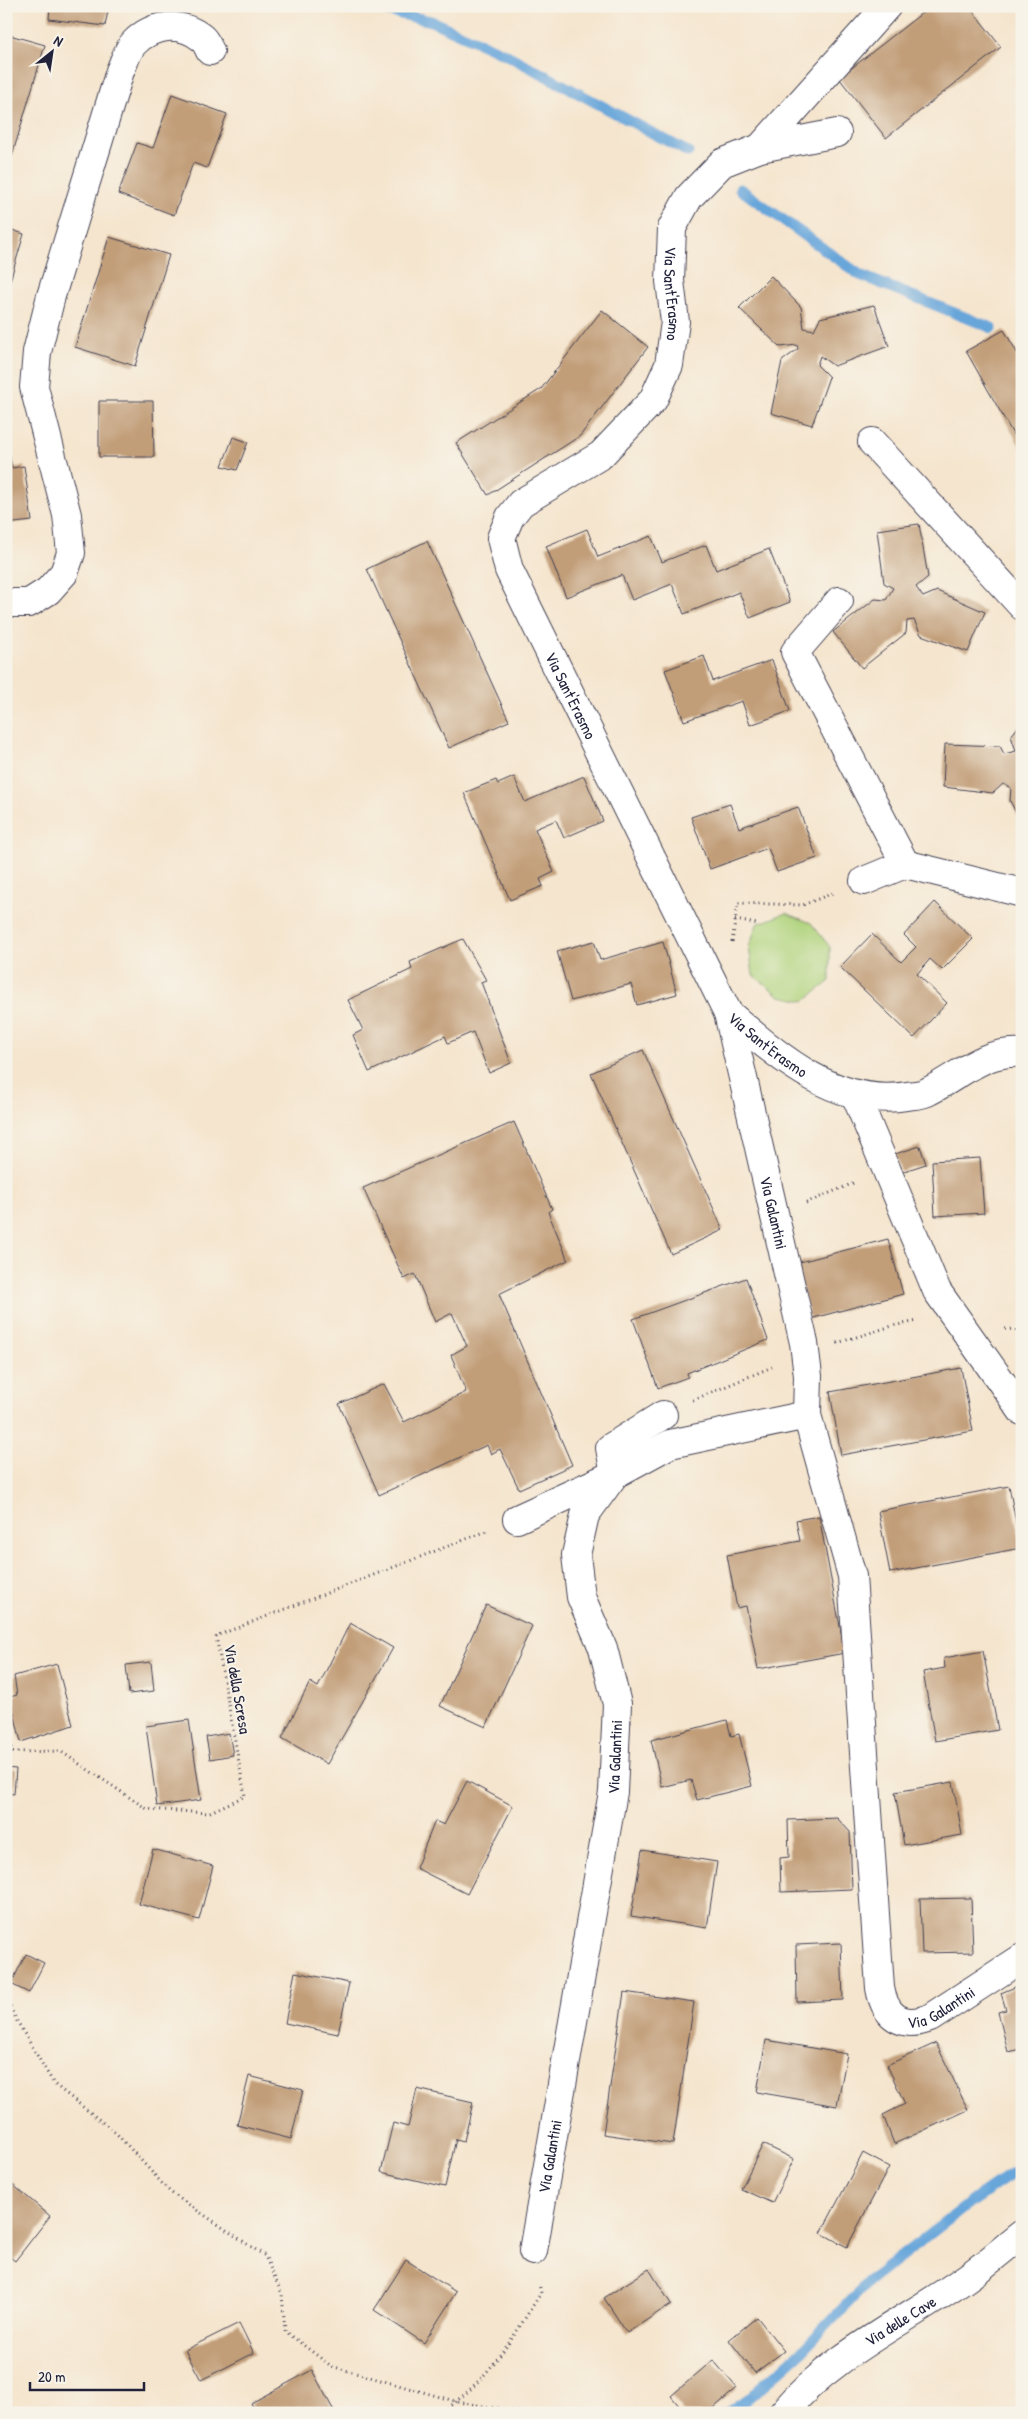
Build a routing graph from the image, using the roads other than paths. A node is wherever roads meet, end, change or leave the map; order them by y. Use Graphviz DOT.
graph roads {
  1 [pos="887,6"];
  2 [pos="210,51"];
  3 [pos="837,134"];
  4 [pos="760,148"];
  5 [pos="872,442"];
  6 [pos="839,601"];
  7 [pos="6,603"];
  8 [pos="1022,606"];
  9 [pos="905,864"];
  10 [pos="864,881"];
  11 [pos="1022,893"];
  12 [pos="728,1013"];
  13 [pos="1022,1053"];
  14 [pos="855,1094"];
  15 [pos="1022,1411"];
  16 [pos="663,1414"];
  17 [pos="807,1414"];
  18 [pos="615,1474"];
  19 [pos="517,1520"];
  20 [pos="1022,1958"];
  21 [pos="1022,2234"];
  22 [pos="533,2251"];
  23 [pos="783,2413"];
  1 -- 4 [label="street, Via Sant'Erasmo"];
  2 -- 7 [label="street"];
  3 -- 4 [label="street, Via Sant'Erasmo"];
  4 -- 12 [label="street, Via Sant'Erasmo"];
  5 -- 8 [label="street"];
  6 -- 9 [label="street"];
  9 -- 10 [label="street"];
  9 -- 11 [label="street"];
  12 -- 14 [label="street, Via Sant'Erasmo"];
  12 -- 17 [label="street, Via Galantini"];
  13 -- 14 [label="street, Via Sant'Erasmo"];
  14 -- 15 [label="street"];
  16 -- 18 [label="street"];
  17 -- 18 [label="street, Via Galantini"];
  17 -- 20 [label="street, Via Galantini"];
  18 -- 19 [label="street"];
  18 -- 22 [label="street, Via Galantini"];
  21 -- 23 [label="street, Via delle Cave"];
}
